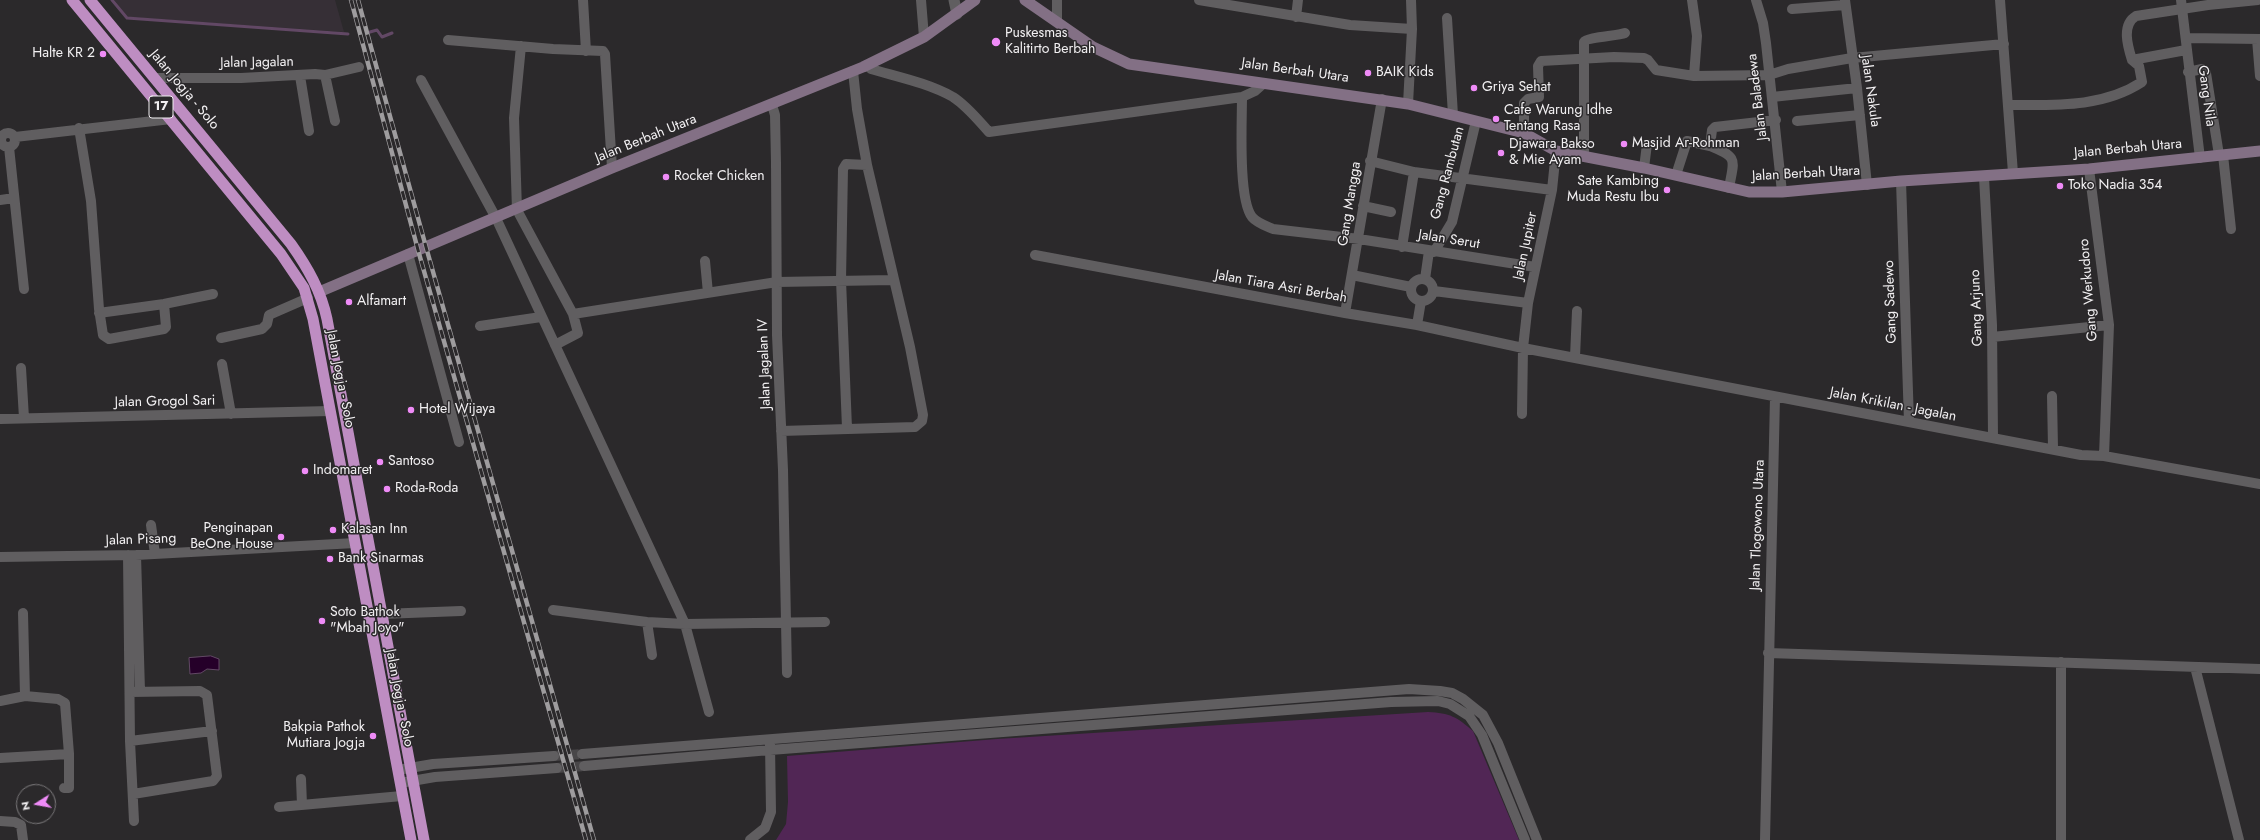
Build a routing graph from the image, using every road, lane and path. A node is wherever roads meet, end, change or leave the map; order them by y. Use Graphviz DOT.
graph roads {
  1 [pos="72,0"];
  2 [pos="90,0"];
  3 [pos="583,0"];
  4 [pos="921,0"];
  5 [pos="954,0"];
  6 [pos="975,0"];
  7 [pos="1025,0"];
  8 [pos="1058,0"];
  9 [pos="1199,0"];
  10 [pos="1298,0"];
  11 [pos="1411,0"];
  12 [pos="1692,0"];
  13 [pos="1756,0"];
  14 [pos="2000,0"];
  15 [pos="2258,0"];
  16 [pos="1845,2"];
  17 [pos="1811,4"];
  18 [pos="2182,4"];
  19 [pos="1792,10"];
  20 [pos="957,14"];
  21 [pos="1296,17"];
  22 [pos="1447,18"];
  23 [pos="1057,22"];
  24 [pos="1412,29"];
  25 [pos="1626,33"];
  26 [pos="924,37"];
  27 [pos="2186,38"];
  28 [pos="2258,39"];
  29 [pos="448,40"];
  30 [pos="2004,44"];
  31 [pos="521,46"];
  32 [pos="2186,50"];
  33 [pos="586,51"];
  34 [pos="1852,58"];
  35 [pos="1585,59"];
  36 [pos="2132,60"];
  37 [pos="867,65"];
  38 [pos="359,67"];
  39 [pos="853,71"];
  40 [pos="2188,72"];
  41 [pos="1769,75"];
  42 [pos="300,76"];
  43 [pos="325,76"];
  44 [pos="1694,76"];
  45 [pos="2260,76"];
  46 [pos="154,78"];
  47 [pos="421,80"];
  48 [pos="1264,83"];
  49 [pos="1857,88"];
  50 [pos="1242,97"];
  51 [pos="1772,97"];
  52 [pos="1382,98"];
  53 [pos="1408,104"];
  54 [pos="772,105"];
  55 [pos="2009,105"];
  56 [pos="1453,114"];
  57 [pos="1860,115"];
  58 [pos="171,119"];
  59 [pos="1776,120"];
  60 [pos="335,121"];
  61 [pos="1476,121"];
  62 [pos="1797,121"];
  63 [pos="79,128"];
  64 [pos="309,131"];
  65 [pos="2,132"];
  66 [pos="1524,132"];
  67 [pos="15,137"];
  68 [pos="1647,144"];
  69 [pos="1710,146"];
  70 [pos="9,147"];
  71 [pos="1556,151"];
  72 [pos="2260,151"];
  73 [pos="2221,155"];
  74 [pos="1584,156"];
  75 [pos="2200,158"];
  76 [pos="1370,161"];
  77 [pos="867,165"];
  78 [pos="612,168"];
  79 [pos="1644,168"];
  80 [pos="2089,169"];
  81 [pos="1414,172"];
  82 [pos="2013,173"];
  83 [pos="1676,175"];
  84 [pos="1984,177"];
  85 [pos="1464,179"];
  86 [pos="1901,181"];
  87 [pos="1867,185"];
  88 [pos="1729,188"];
  89 [pos="1552,190"];
  90 [pos="1782,192"];
  91 [pos="14,198"];
  92 [pos="0,200"];
  93 [pos="1363,206"];
  94 [pos="516,210"];
  95 [pos="1391,212"];
  96 [pos="496,218"];
  97 [pos="2231,229"];
  98 [pos="1359,239"];
  99 [pos="1402,247"];
  100 [pos="1432,251"];
  101 [pos="408,254"];
  102 [pos="1035,255"];
  103 [pos="705,261"];
  104 [pos="1535,267"];
  105 [pos="1352,275"];
  106 [pos="1425,279"];
  107 [pos="841,280"];
  108 [pos="893,280"];
  109 [pos="777,282"];
  110 [pos="1412,287"];
  111 [pos="24,289"];
  112 [pos="1434,291"];
  113 [pos="319,292"];
  114 [pos="708,293"];
  115 [pos="213,294"];
  116 [pos="308,298"];
  117 [pos="1421,301"];
  118 [pos="1528,303"];
  119 [pos="164,304"];
  120 [pos="1577,311"];
  121 [pos="99,313"];
  122 [pos="1346,313"];
  123 [pos="573,314"];
  124 [pos="541,317"];
  125 [pos="1418,325"];
  126 [pos="2109,325"];
  127 [pos="480,326"];
  128 [pos="221,338"];
  129 [pos="1992,338"];
  130 [pos="555,346"];
  131 [pos="1523,348"];
  132 [pos="1575,357"];
  133 [pos="222,364"];
  134 [pos="22,368"];
  135 [pos="2052,396"];
  136 [pos="1775,397"];
  137 [pos="330,411"];
  138 [pos="231,414"];
  139 [pos="1522,414"];
  140 [pos="24,418"];
  141 [pos="0,419"];
  142 [pos="1908,422"];
  143 [pos="847,428"];
  144 [pos="781,431"];
  145 [pos="1993,437"];
  146 [pos="458,442"];
  147 [pos="2053,448"];
  148 [pos="2104,456"];
  149 [pos="2260,484"];
  150 [pos="151,525"];
  151 [pos="355,543"];
  152 [pos="155,554"];
  153 [pos="132,555"];
  154 [pos="0,557"];
  155 [pos="553,610"];
  156 [pos="461,612"];
  157 [pos="23,613"];
  158 [pos="382,614"];
  159 [pos="647,622"];
  160 [pos="825,622"];
  161 [pos="787,623"];
  162 [pos="685,624"];
  163 [pos="1768,653"];
  164 [pos="652,655"];
  165 [pos="2061,662"];
  166 [pos="2195,667"];
  167 [pos="2260,669"];
  168 [pos="787,673"];
  169 [pos="135,691"];
  170 [pos="25,696"];
  171 [pos="0,701"];
  172 [pos="709,712"];
  173 [pos="1001,721"];
  174 [pos="212,731"];
  175 [pos="997,734"];
  176 [pos="770,738"];
  177 [pos="130,741"];
  178 [pos="770,750"];
  179 [pos="68,754"];
  180 [pos="582,754"];
  181 [pos="554,756"];
  182 [pos="0,758"];
  183 [pos="584,766"];
  184 [pos="411,768"];
  185 [pos="557,768"];
  186 [pos="398,770"];
  187 [pos="301,779"];
  188 [pos="413,780"];
  189 [pos="400,783"];
  190 [pos="64,788"];
  191 [pos="133,794"];
  192 [pos="402,796"];
  193 [pos="302,805"];
  194 [pos="279,807"];
  195 [pos="0,821"];
  196 [pos="134,821"];
  197 [pos="22,840"];
  198 [pos="411,840"];
  199 [pos="424,840"];
  200 [pos="750,840"];
  201 [pos="1525,840"];
  202 [pos="1537,840"];
  203 [pos="1764,840"];
  204 [pos="2061,840"];
  205 [pos="2239,840"];
  1 -- 58 [label="highway, Jalan Jogja - Solo / 17"];
  2 -- 46 [label="highway, Jalan Jogja - Solo / 17"];
  3 -- 33 [label="street"];
  4 -- 26 [label="street"];
  5 -- 20 [label="street"];
  6 -- 20 [label="main road, Jalan Berbah Utara"];
  7 -- 23 [label="main road, Jalan Berbah Utara"];
  8 -- 23 [label="street"];
  9 -- 21 [label="street"];
  10 -- 21 [label="street"];
  11 -- 24 [label="street"];
  12 -- 44 [label="street"];
  13 -- 41 [label="street, Jalan Baladewa"];
  14 -- 30 [label="street"];
  15 -- 18 [label="street"];
  16 -- 17 [label="street"];
  16 -- 34 [label="street, Jalan Nakula"];
  17 -- 19 [label="street"];
  18 -- 27 [label="street, Gang Nila"];
  18 -- 36 [label="street"];
  20 -- 26 [label="main road, Jalan Berbah Utara"];
  21 -- 24 [label="street"];
  22 -- 56 [label="street"];
  23 -- 48 [label="main road, Jalan Berbah Utara"];
  24 -- 53 [label="street"];
  25 -- 35 [label="street"];
  26 -- 37 [label="main road, Jalan Berbah Utara"];
  27 -- 28 [label="street"];
  27 -- 32 [label="street, Gang Nila"];
  28 -- 45 [label="street"];
  29 -- 31 [label="street"];
  30 -- 34 [label="street"];
  30 -- 55 [label="street"];
  31 -- 33 [label="street"];
  31 -- 94 [label="street"];
  32 -- 36 [label="street"];
  32 -- 40 [label="street, Gang Nila"];
  33 -- 78 [label="street"];
  34 -- 41 [label="street"];
  34 -- 49 [label="street, Jalan Nakula"];
  35 -- 44 [label="street"];
  35 -- 66 [label="street"];
  35 -- 74 [label="street"];
  36 -- 55 [label="street"];
  37 -- 39 [label="main road, Jalan Berbah Utara"];
  37 -- 50 [label="street"];
  38 -- 43 [label="street, Jalan Jagalan"];
  39 -- 54 [label="main road, Jalan Berbah Utara"];
  39 -- 77 [label="street"];
  40 -- 73 [label="street"];
  40 -- 75 [label="street, Gang Nila"];
  41 -- 44 [label="street"];
  41 -- 51 [label="street, Jalan Baladewa"];
  42 -- 43 [label="street, Jalan Jagalan"];
  42 -- 46 [label="street, Jalan Jagalan"];
  42 -- 64 [label="street"];
  43 -- 60 [label="street"];
  46 -- 113 [label="highway, Jalan Jogja - Solo / 17"];
  47 -- 96 [label="street"];
  48 -- 50 [label="street"];
  48 -- 52 [label="main road, Jalan Berbah Utara"];
  49 -- 51 [label="street"];
  49 -- 57 [label="street, Jalan Nakula"];
  50 -- 98 [label="street, Jalan Serut"];
  51 -- 59 [label="street, Jalan Baladewa"];
  52 -- 53 [label="main road, Jalan Berbah Utara"];
  52 -- 76 [label="street, Gang Mangga"];
  53 -- 56 [label="main road, Jalan Berbah Utara"];
  54 -- 78 [label="main road, Jalan Berbah Utara"];
  54 -- 109 [label="street, Jalan Jagalan IV"];
  55 -- 82 [label="street"];
  56 -- 61 [label="main road, Jalan Berbah Utara"];
  57 -- 62 [label="street"];
  57 -- 87 [label="street, Jalan Nakula"];
  58 -- 63 [label="street"];
  58 -- 116 [label="highway, Jalan Jogja - Solo / 17"];
  59 -- 69 [label="street"];
  59 -- 90 [label="street, Jalan Baladewa"];
  61 -- 66 [label="main road, Jalan Berbah Utara"];
  61 -- 85 [label="street, Gang Rambutan"];
  63 -- 67 [label="street"];
  63 -- 121 [label="street"];
  65 -- 67 [label="street"];
  65 -- 70 [label="street"];
  66 -- 71 [label="main road, Jalan Berbah Utara"];
  67 -- 70 [label="street"];
  68 -- 79 [label="street"];
  69 -- 83 [label="street"];
  69 -- 88 [label="street"];
  70 -- 91 [label="street"];
  71 -- 74 [label="main road, Jalan Berbah Utara"];
  71 -- 89 [label="street, Jalan Jupiter"];
  72 -- 73 [label="main road, Jalan Berbah Utara"];
  73 -- 75 [label="main road, Jalan Berbah Utara"];
  73 -- 97 [label="street"];
  74 -- 79 [label="main road, Jalan Berbah Utara"];
  75 -- 80 [label="main road, Jalan Berbah Utara"];
  76 -- 81 [label="street"];
  76 -- 93 [label="street, Gang Mangga"];
  77 -- 107 [label="street"];
  77 -- 108 [label="street"];
  78 -- 94 [label="main road, Jalan Berbah Utara"];
  79 -- 83 [label="main road, Jalan Berbah Utara"];
  80 -- 82 [label="main road, Jalan Berbah Utara"];
  80 -- 126 [label="street, Gang Werkudoro"];
  81 -- 85 [label="street"];
  81 -- 99 [label="street"];
  82 -- 84 [label="main road, Jalan Berbah Utara"];
  83 -- 88 [label="main road, Jalan Berbah Utara"];
  84 -- 86 [label="main road, Jalan Berbah Utara"];
  84 -- 129 [label="street, Gang Arjuno"];
  85 -- 89 [label="street"];
  85 -- 100 [label="street, Gang Rambutan"];
  86 -- 87 [label="main road, Jalan Berbah Utara"];
  86 -- 142 [label="street, Gang Sadewo"];
  87 -- 90 [label="main road, Jalan Berbah Utara"];
  88 -- 90 [label="main road, Jalan Berbah Utara"];
  89 -- 104 [label="street, Jalan Jupiter"];
  91 -- 92 [label="street"];
  91 -- 111 [label="street"];
  93 -- 95 [label="street"];
  93 -- 98 [label="street, Gang Mangga"];
  94 -- 96 [label="main road, Jalan Berbah Utara"];
  94 -- 123 [label="street"];
  96 -- 101 [label="main road, Jalan Berbah Utara"];
  96 -- 124 [label="street"];
  98 -- 99 [label="street, Jalan Serut"];
  98 -- 105 [label="street, Gang Mangga"];
  99 -- 100 [label="street, Jalan Serut"];
  100 -- 104 [label="street, Jalan Serut"];
  100 -- 106 [label="street"];
  101 -- 113 [label="main road, Jalan Berbah Utara"];
  101 -- 146 [label="street"];
  102 -- 122 [label="street, Jalan Tiara Asri Berbah"];
  103 -- 114 [label="street"];
  104 -- 118 [label="street, Jalan Jupiter"];
  105 -- 110 [label="street"];
  105 -- 122 [label="street, Gang Mangga"];
  106 -- 110 [label="street"];
  106 -- 112 [label="street"];
  107 -- 108 [label="street"];
  107 -- 109 [label="street"];
  107 -- 143 [label="street"];
  108 -- 143 [label="street"];
  109 -- 114 [label="street"];
  109 -- 144 [label="street, Jalan Jagalan IV"];
  110 -- 117 [label="street"];
  112 -- 117 [label="street"];
  112 -- 118 [label="street"];
  113 -- 158 [label="highway, Jalan Jogja - Solo / 17"];
  114 -- 123 [label="street"];
  115 -- 119 [label="street"];
  116 -- 128 [label="street"];
  116 -- 137 [label="highway, Jalan Jogja - Solo / 17"];
  117 -- 125 [label="street"];
  118 -- 131 [label="street, Jalan Jupiter"];
  119 -- 121 [label="street"];
  119 -- 121 [label="street"];
  120 -- 132 [label="street"];
  122 -- 125 [label="street, Jalan Tiara Asri Berbah"];
  123 -- 130 [label="street"];
  124 -- 127 [label="street"];
  124 -- 130 [label="street"];
  125 -- 131 [label="street, Jalan Tiara Asri Berbah"];
  126 -- 129 [label="street"];
  126 -- 148 [label="street, Gang Werkudoro"];
  129 -- 145 [label="street, Gang Arjuno"];
  130 -- 162 [label="street"];
  131 -- 132 [label="street, Jalan Krikilan - Jagalan"];
  131 -- 139 [label="street, Jalan Jupiter"];
  132 -- 136 [label="street, Jalan Krikilan - Jagalan"];
  133 -- 138 [label="street"];
  134 -- 140 [label="street"];
  135 -- 147 [label="street"];
  136 -- 142 [label="street, Jalan Krikilan - Jagalan"];
  136 -- 163 [label="street, Jalan Tlogowono Utara"];
  137 -- 138 [label="street, Jalan Grogol Sari"];
  137 -- 151 [label="highway, Jalan Jogja - Solo / 17"];
  138 -- 140 [label="street, Jalan Grogol Sari"];
  140 -- 141 [label="street, Jalan Grogol Sari"];
  142 -- 145 [label="street, Jalan Krikilan - Jagalan"];
  143 -- 144 [label="street"];
  144 -- 161 [label="street, Jalan Jagalan IV"];
  145 -- 147 [label="street, Jalan Krikilan - Jagalan"];
  147 -- 148 [label="street, Jalan Krikilan - Jagalan"];
  148 -- 149 [label="street, Jalan Krikilan - Jagalan"];
  150 -- 152 [label="street"];
  151 -- 152 [label="street, Jalan Pisang"];
  151 -- 186 [label="highway, Jalan Jogja - Solo / 17"];
  152 -- 153 [label="street, Jalan Pisang"];
  153 -- 154 [label="street, Jalan Pisang"];
  153 -- 169 [label="street"];
  155 -- 159 [label="street"];
  156 -- 158 [label="street"];
  157 -- 170 [label="street"];
  158 -- 184 [label="highway, Jalan Jogja - Solo / 17"];
  159 -- 162 [label="street"];
  159 -- 164 [label="street"];
  160 -- 161 [label="street"];
  161 -- 162 [label="street"];
  161 -- 168 [label="street, Jalan Jagalan IV"];
  162 -- 172 [label="street"];
  163 -- 165 [label="street"];
  163 -- 203 [label="street, Jalan Tlogowono Utara"];
  165 -- 166 [label="street"];
  165 -- 204 [label="street"];
  166 -- 167 [label="street"];
  166 -- 205 [label="street"];
  169 -- 174 [label="street"];
  169 -- 177 [label="street"];
  170 -- 171 [label="street"];
  170 -- 179 [label="street"];
  173 -- 175 [label="street"];
  173 -- 176 [label="street"];
  173 -- 202 [label="street"];
  174 -- 177 [label="street"];
  174 -- 191 [label="street"];
  175 -- 178 [label="street"];
  175 -- 201 [label="street"];
  176 -- 178 [label="street"];
  176 -- 180 [label="street"];
  177 -- 191 [label="street"];
  178 -- 183 [label="street"];
  178 -- 200 [label="street"];
  179 -- 182 [label="street"];
  179 -- 190 [label="street"];
  181 -- 184 [label="street"];
  184 -- 186 [label="street"];
  184 -- 188 [label="highway, Jalan Jogja - Solo / 17"];
  185 -- 188 [label="street"];
  186 -- 189 [label="highway, Jalan Jogja - Solo / 17"];
  187 -- 193 [label="street"];
  188 -- 189 [label="street"];
  188 -- 199 [label="highway, Jalan Jogja - Solo / 17"];
  189 -- 192 [label="highway, Jalan Jogja - Solo / 17"];
  191 -- 196 [label="street"];
  192 -- 193 [label="street"];
  192 -- 198 [label="highway, Jalan Jogja - Solo / 17"];
  193 -- 194 [label="street"];
  195 -- 197 [label="street"];
}
